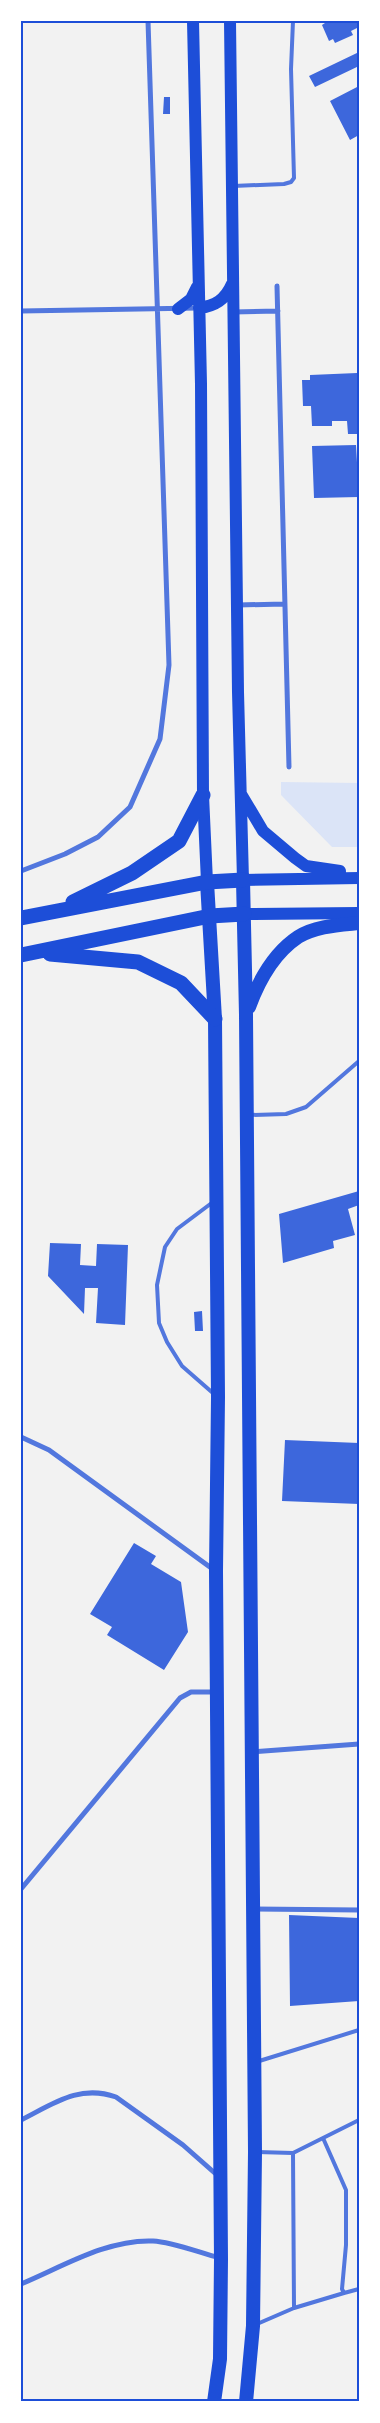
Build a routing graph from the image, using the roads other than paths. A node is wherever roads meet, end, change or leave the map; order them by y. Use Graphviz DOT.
graph roads {
  1 [pos="148,21"];
  2 [pos="192,21"];
  3 [pos="230,21"];
  4 [pos="293,21"];
  5 [pos="232,186"];
  6 [pos="198,284"];
  7 [pos="232,284"];
  8 [pos="277,286"];
  9 [pos="199,308"];
  10 [pos="178,309"];
  11 [pos="158,310"];
  12 [pos="278,310"];
  13 [pos="21,311"];
  14 [pos="233,312"];
  15 [pos="284,604"];
  16 [pos="238,605"];
  17 [pos="289,767"];
  18 [pos="240,792"];
  19 [pos="203,795"];
  20 [pos="21,871"];
  21 [pos="359,873"];
  22 [pos="359,878"];
  23 [pos="243,880"];
  24 [pos="208,882"];
  25 [pos="359,913"];
  26 [pos="244,914"];
  27 [pos="210,916"];
  28 [pos="26,918"];
  29 [pos="359,923"];
  30 [pos="28,954"];
  31 [pos="246,1015"];
  32 [pos="215,1019"];
  33 [pos="359,1061"];
  34 [pos="247,1115"];
  35 [pos="216,1200"];
  36 [pos="218,1397"];
  37 [pos="21,1437"];
  38 [pos="216,1571"];
  39 [pos="218,1692"];
  40 [pos="359,1744"];
  41 [pos="252,1752"];
  42 [pos="21,1889"];
  43 [pos="253,1909"];
  44 [pos="359,1910"];
  45 [pos="359,2030"];
  46 [pos="254,2063"];
  47 [pos="21,2120"];
  48 [pos="359,2120"];
  49 [pos="323,2138"];
  50 [pos="255,2152"];
  51 [pos="293,2153"];
  52 [pos="219,2176"];
  53 [pos="221,2258"];
  54 [pos="21,2284"];
  55 [pos="359,2289"];
  56 [pos="344,2293"];
  57 [pos="294,2308"];
  58 [pos="253,2326"];
  59 [pos="214,2402"];
  60 [pos="246,2402"];
  1 -- 11 [label="street"];
  2 -- 6 [label="main road"];
  3 -- 5 [label="main road"];
  4 -- 5 [label="lane"];
  5 -- 7 [label="main road"];
  6 -- 9 [label="main road"];
  6 -- 10 [label="main road"];
  7 -- 9 [label="main road"];
  7 -- 14 [label="main road"];
  8 -- 12 [label="street"];
  9 -- 10 [label="street"];
  9 -- 19 [label="main road"];
  10 -- 11 [label="street"];
  11 -- 13 [label="street"];
  11 -- 20 [label="street"];
  12 -- 14 [label="street"];
  12 -- 15 [label="street"];
  14 -- 16 [label="main road"];
  15 -- 16 [label="street"];
  15 -- 17 [label="street"];
  16 -- 18 [label="main road"];
  18 -- 21 [label="main road"];
  18 -- 23 [label="main road"];
  19 -- 24 [label="main road"];
  19 -- 28 [label="highway"];
  22 -- 23 [label="main road"];
  23 -- 24 [label="highway"];
  23 -- 26 [label="highway"];
  24 -- 27 [label="highway"];
  24 -- 28 [label="highway"];
  25 -- 26 [label="main road"];
  26 -- 27 [label="highway"];
  26 -- 31 [label="highway"];
  27 -- 30 [label="highway"];
  27 -- 32 [label="highway"];
  29 -- 31 [label="highway"];
  30 -- 32 [label="highway"];
  31 -- 34 [label="highway"];
  32 -- 35 [label="highway"];
  33 -- 34 [label="lane"];
  34 -- 41 [label="highway"];
  35 -- 36 [label="highway"];
  35 -- 36 [label="lane"];
  36 -- 38 [label="highway"];
  37 -- 38 [label="street"];
  38 -- 39 [label="highway"];
  39 -- 42 [label="street"];
  39 -- 52 [label="highway"];
  40 -- 41 [label="street"];
  41 -- 43 [label="highway"];
  43 -- 44 [label="street"];
  43 -- 46 [label="highway"];
  45 -- 46 [label="lane"];
  46 -- 50 [label="highway"];
  47 -- 52 [label="street"];
  48 -- 49 [label="lane"];
  49 -- 51 [label="lane"];
  49 -- 56 [label="lane"];
  50 -- 51 [label="lane"];
  50 -- 58 [label="highway"];
  51 -- 57 [label="lane"];
  52 -- 53 [label="highway"];
  53 -- 54 [label="street"];
  53 -- 59 [label="highway"];
  55 -- 56 [label="lane"];
  56 -- 57 [label="lane"];
  57 -- 58 [label="lane"];
  58 -- 60 [label="highway"];
}
